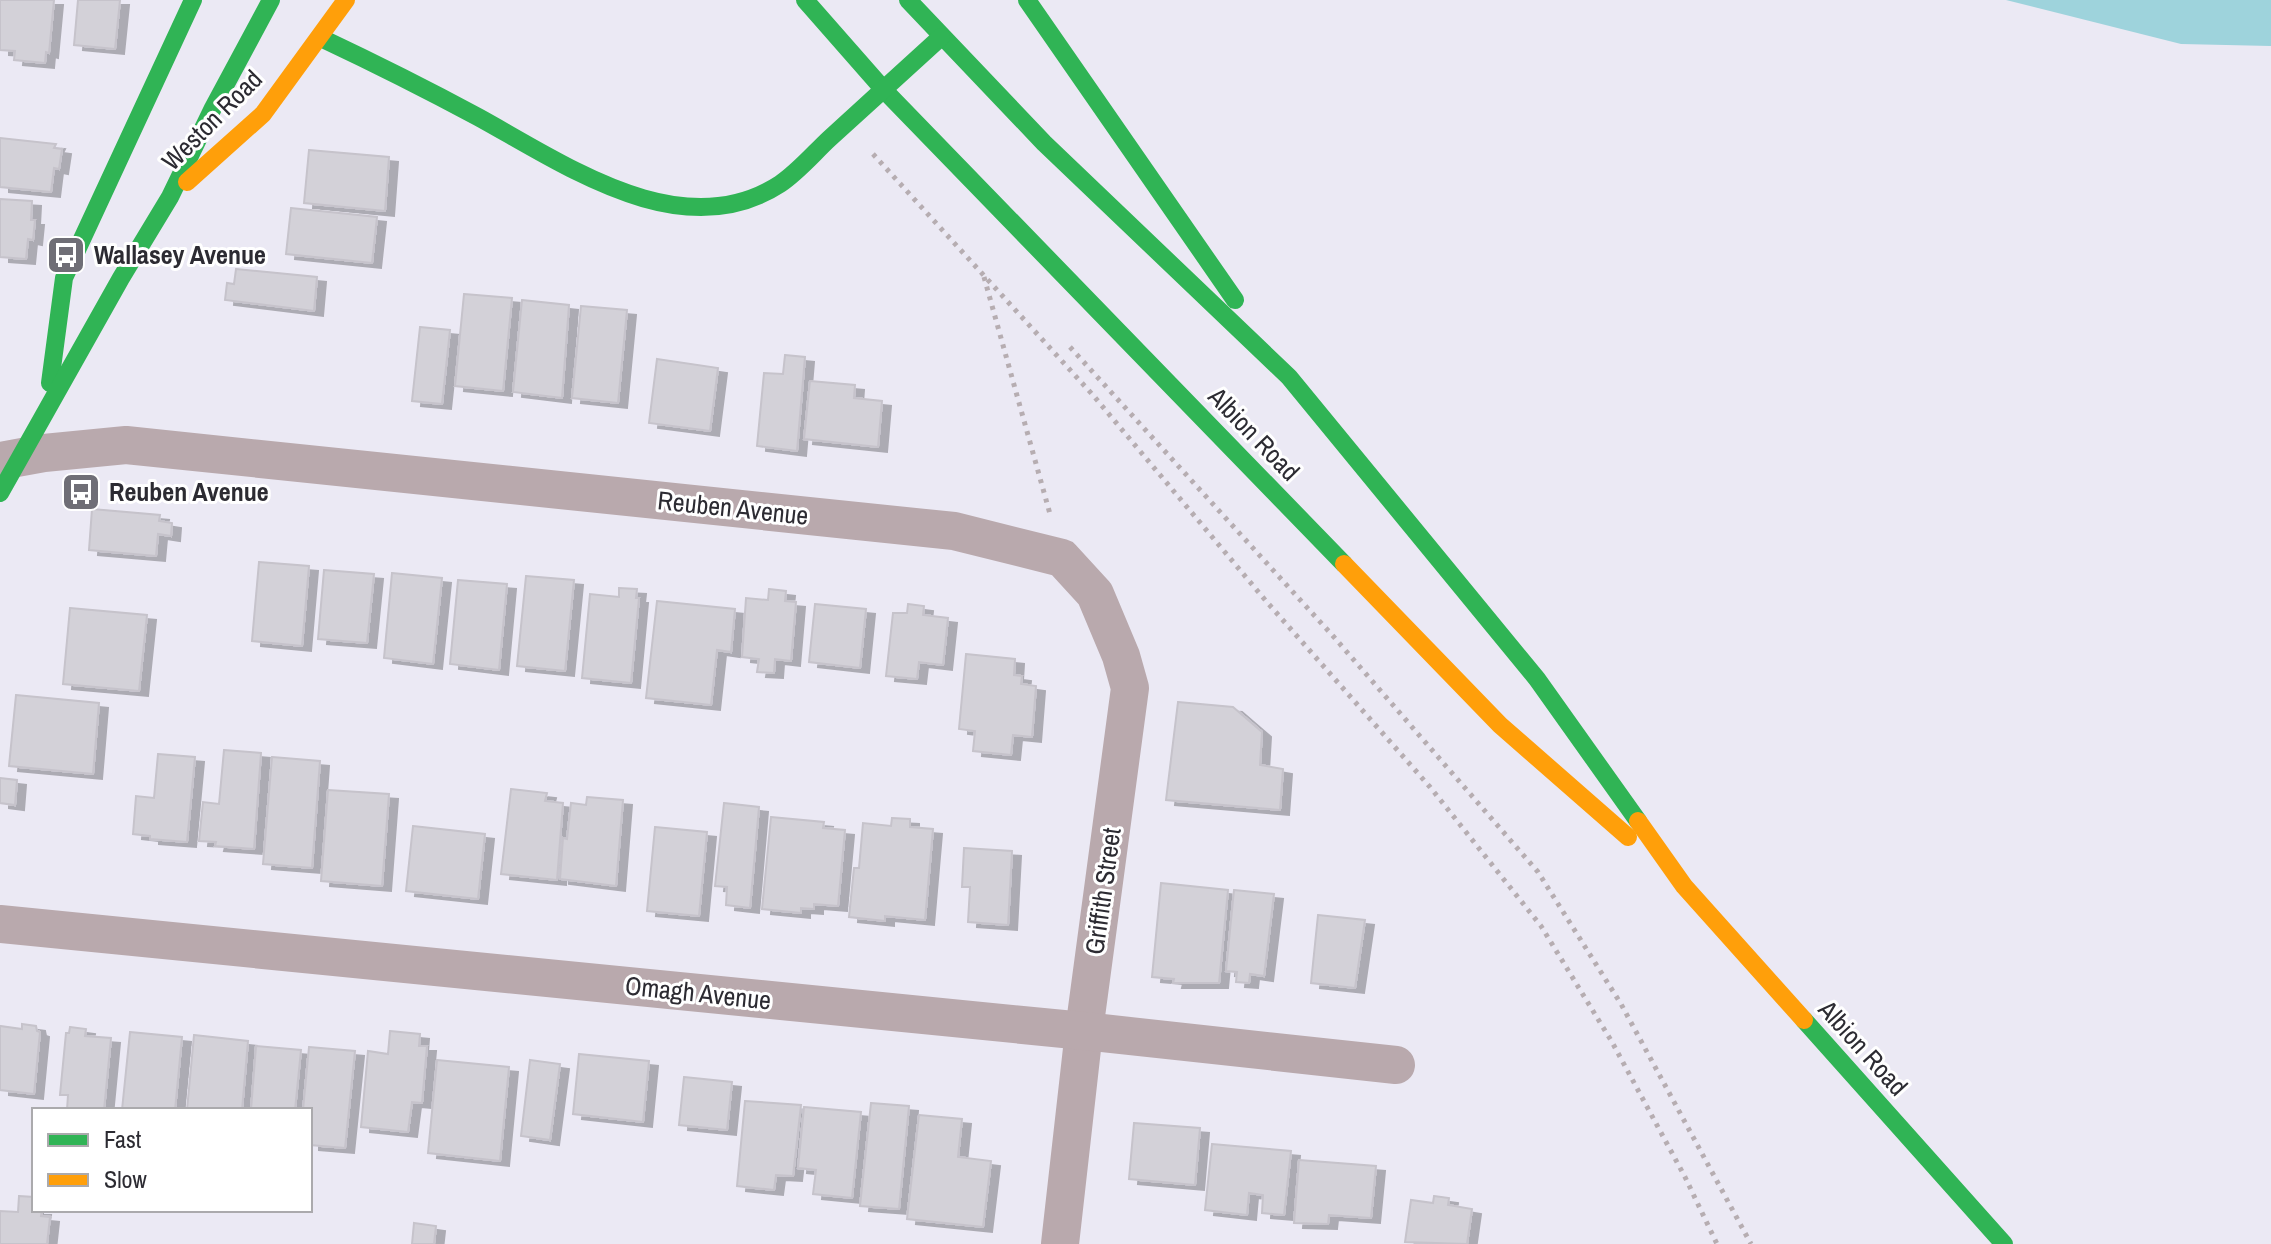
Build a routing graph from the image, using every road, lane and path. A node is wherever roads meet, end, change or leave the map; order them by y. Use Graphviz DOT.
graph roads {
  1 [pos="193,0"];
  2 [pos="271,0"];
  3 [pos="346,0"];
  4 [pos="805,0"];
  5 [pos="908,0"];
  6 [pos="1027,0"];
  7 [pos="941,37"];
  8 [pos="321,38"];
  9 [pos="884,90"];
  10 [pos="848,122"];
  11 [pos="170,197"];
  12 [pos="984,276"];
  13 [pos="1068,345"];
  14 [pos="1289,377"];
  15 [pos="47,405"];
  16 [pos="10,459"];
  17 [pos="0,493"];
  18 [pos="1062,558"];
  19 [pos="1684,886"];
  20 [pos="0,924"];
  21 [pos="1084,1031"];
  22 [pos="1396,1065"];
  23 [pos="1060,1244"];
  24 [pos="1717,1244"];
  25 [pos="1751,1244"];
  26 [pos="2004,1244"];
  1 -- 15 [label="main road"];
  2 -- 11 [label="main road, Weston Road"];
  3 -- 8 [label="main road, Weston Road"];
  4 -- 9 [label="main road, Albion Road"];
  5 -- 7 [label="main road, Albion Road"];
  6 -- 14 [label="main road"];
  7 -- 9 [label="main road"];
  7 -- 14 [label="main road, Albion Road"];
  8 -- 10 [label="main road"];
  8 -- 11 [label="main road, Weston Road"];
  9 -- 10 [label="main road"];
  9 -- 19 [label="main road, Albion Road"];
  10 -- 12 [label="path"];
  11 -- 15 [label="main road, Weston Road"];
  12 -- 18 [label="path"];
  12 -- 24 [label="path"];
  13 -- 25 [label="path"];
  14 -- 19 [label="main road, Albion Road"];
  15 -- 16 [label="main road, Weston Road"];
  16 -- 17 [label="main road, Weston Road"];
  16 -- 18 [label="street, Reuben Avenue"];
  18 -- 21 [label="street, Griffith Street"];
  19 -- 26 [label="main road, Albion Road"];
  20 -- 21 [label="street, Omagh Avenue"];
  21 -- 22 [label="street, Omagh Avenue"];
  21 -- 23 [label="street, Griffith Street"];
}
